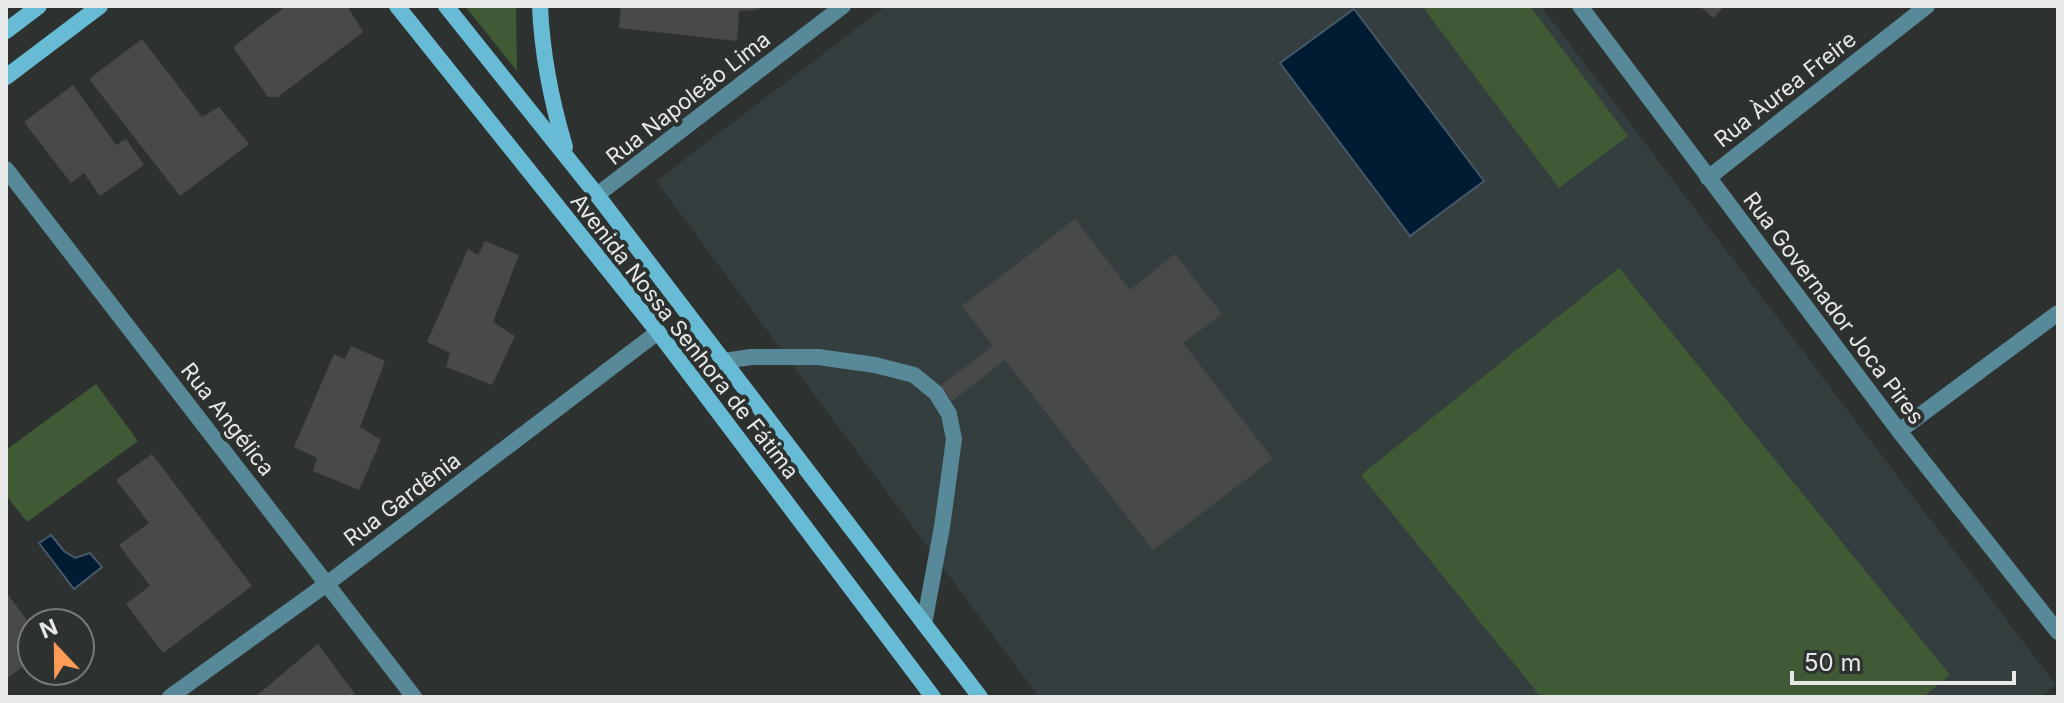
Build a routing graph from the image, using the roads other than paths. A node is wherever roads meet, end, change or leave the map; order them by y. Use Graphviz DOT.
graph roads {
  1 [pos="39,6"];
  2 [pos="100,6"];
  3 [pos="397,6"];
  4 [pos="446,6"];
  5 [pos="540,6"];
  6 [pos="843,6"];
  7 [pos="1580,6"];
  8 [pos="1927,6"];
  9 [pos="6,31"];
  10 [pos="6,77"];
  11 [pos="567,157"];
  12 [pos="6,169"];
  13 [pos="1708,178"];
  14 [pos="597,195"];
  15 [pos="2058,313"];
  16 [pos="658,332"];
  17 [pos="724,361"];
  18 [pos="1899,431"];
  19 [pos="328,583"];
  20 [pos="924,624"];
  21 [pos="2058,632"];
  22 [pos="170,697"];
  23 [pos="414,697"];
  24 [pos="933,697"];
  25 [pos="980,697"];
  1 -- 9 [label="main road"];
  2 -- 10 [label="main road"];
  3 -- 16 [label="main road, Avenida Nossa Senhora de Fátima"];
  4 -- 11 [label="main road, Avenida Nossa Senhora de Fátima"];
  5 -- 11 [label="main road"];
  6 -- 14 [label="street, Rua Napoleão Lima"];
  7 -- 13 [label="street, Rua Governador Joca Pires"];
  8 -- 13 [label="street, Rua Àurea Freire"];
  11 -- 14 [label="main road, Avenida Nossa Senhora de Fátima"];
  12 -- 19 [label="street, Rua Angélica"];
  13 -- 18 [label="street, Rua Governador Joca Pires"];
  14 -- 17 [label="main road, Avenida Nossa Senhora de Fátima"];
  15 -- 18 [label="street"];
  16 -- 19 [label="street, Rua Gardênia"];
  16 -- 24 [label="main road, Avenida Nossa Senhora de Fátima"];
  17 -- 20 [label="main road, Avenida Nossa Senhora de Fátima"];
  17 -- 20 [label="street"];
  18 -- 21 [label="street, Rua Governador Joca Pires"];
  19 -- 22 [label="street, Rua Gardênia"];
  19 -- 23 [label="street, Rua Angélica"];
  20 -- 25 [label="main road, Avenida Nossa Senhora de Fátima"];
}
